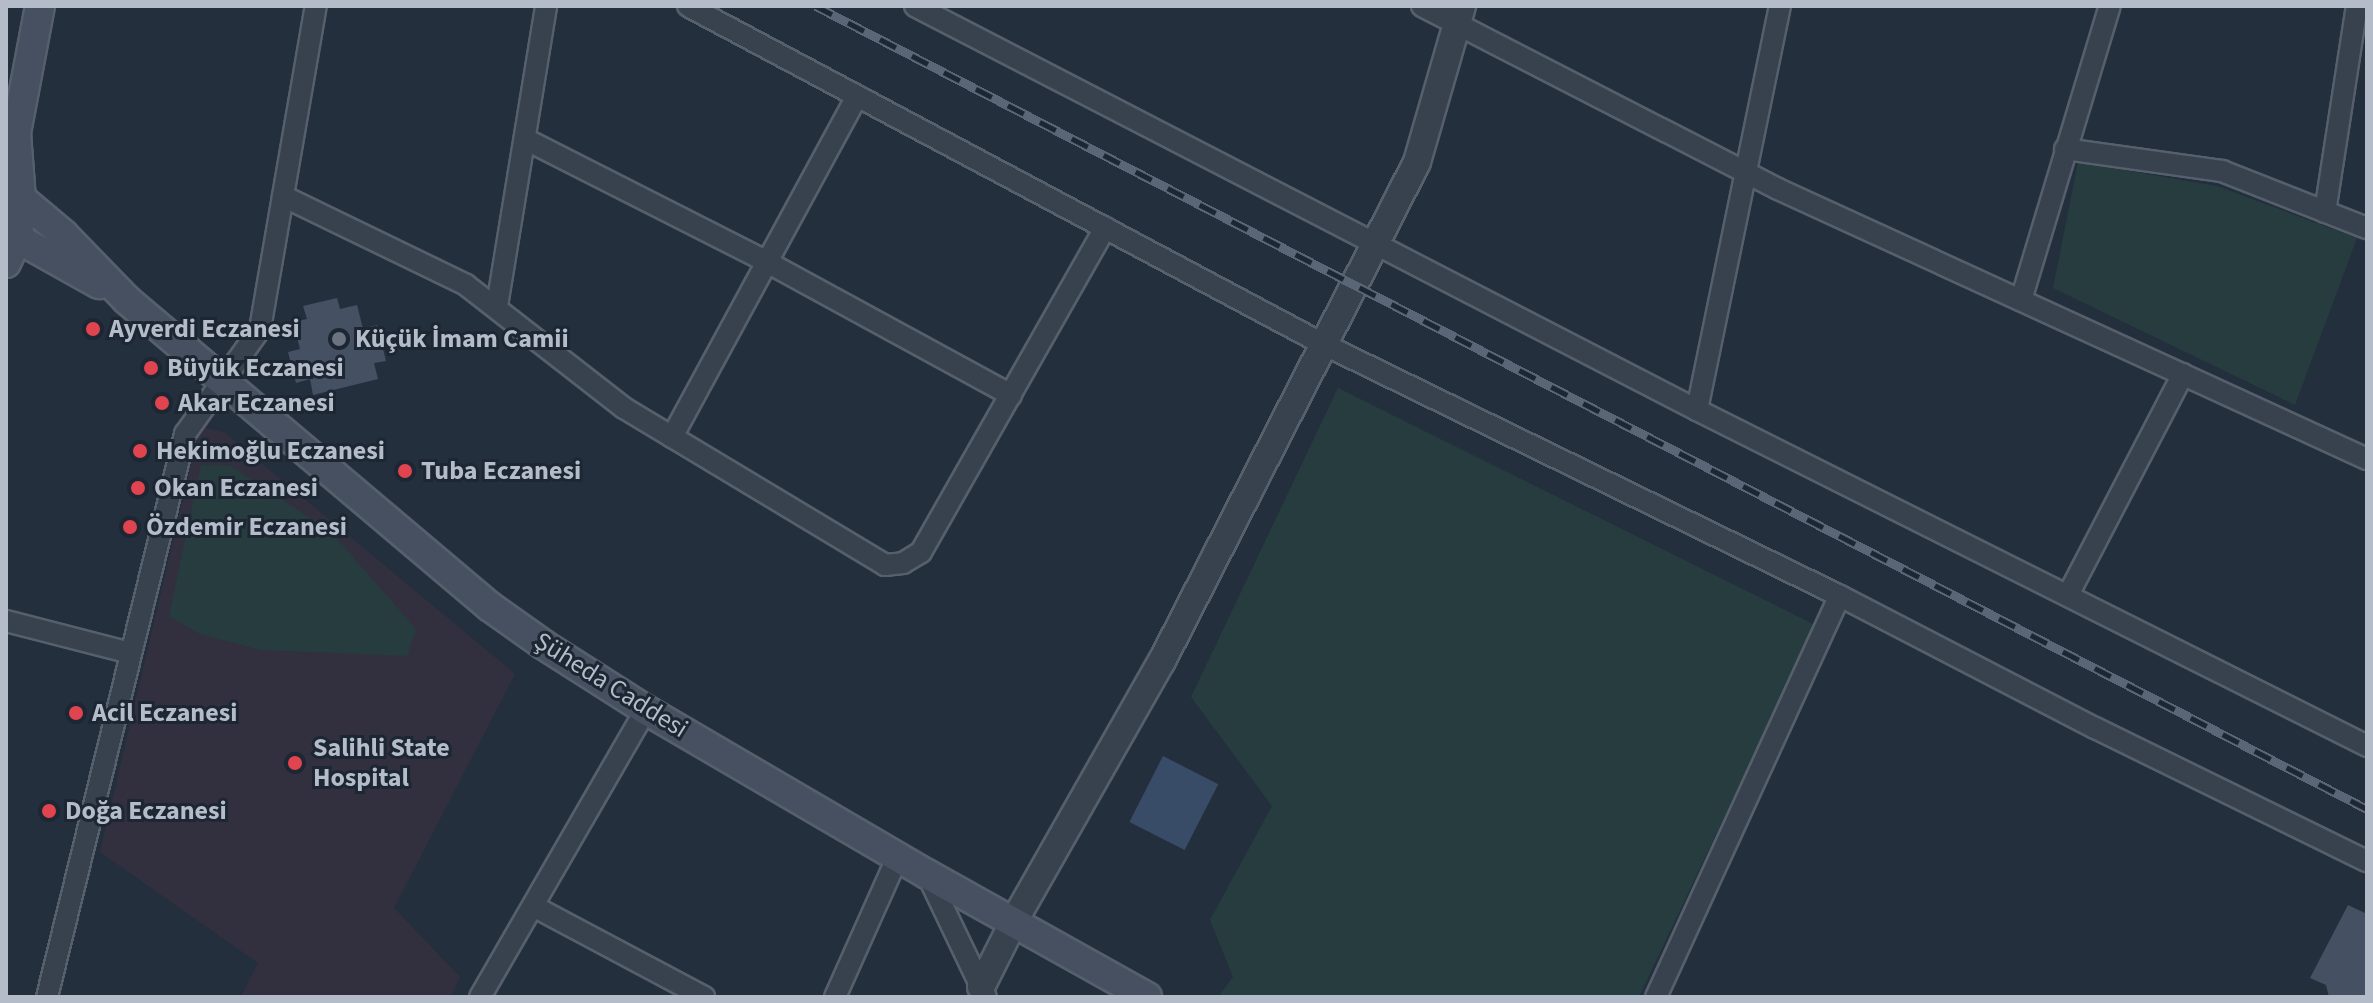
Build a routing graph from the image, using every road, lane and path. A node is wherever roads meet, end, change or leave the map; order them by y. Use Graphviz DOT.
graph roads {
  1 [pos="40,6"];
  2 [pos="316,6"];
  3 [pos="546,6"];
  4 [pos="688,6"];
  5 [pos="915,6"];
  6 [pos="1422,6"];
  7 [pos="1780,6"];
  8 [pos="2110,6"];
  9 [pos="2357,6"];
  10 [pos="1460,15"];
  11 [pos="24,84"];
  12 [pos="857,96"];
  13 [pos="6,116"];
  14 [pos="525,139"];
  15 [pos="2065,149"];
  16 [pos="1748,173"];
  17 [pos="14,193"];
  18 [pos="283,196"];
  19 [pos="2325,212"];
  20 [pos="1105,228"];
  21 [pos="2367,228"];
  22 [pos="10,244"];
  23 [pos="1374,245"];
  24 [pos="767,262"];
  25 [pos="127,300"];
  26 [pos="2021,300"];
  27 [pos="497,306"];
  28 [pos="1321,343"];
  29 [pos="2183,374"];
  30 [pos="223,380"];
  31 [pos="1011,395"];
  32 [pos="1697,410"];
  33 [pos="672,437"];
  34 [pos="2367,459"];
  35 [pos="2068,595"];
  36 [pos="1840,596"];
  37 [pos="6,621"];
  38 [pos="131,653"];
  39 [pos="646,710"];
  40 [pos="2367,746"];
  41 [pos="898,856"];
  42 [pos="2367,861"];
  43 [pos="927,874"];
  44 [pos="533,906"];
  45 [pos="1014,921"];
  46 [pos="983,992"];
  47 [pos="47,997"];
  48 [pos="480,997"];
  49 [pos="704,997"];
  50 [pos="835,997"];
  51 [pos="1147,997"];
  52 [pos="1656,997"];
  1 -- 11 [label="main road"];
  2 -- 18 [label="street"];
  3 -- 14 [label="street"];
  4 -- 12 [label="street"];
  5 -- 23 [label="street"];
  6 -- 10 [label="street"];
  7 -- 16 [label="street"];
  8 -- 15 [label="street"];
  9 -- 19 [label="street"];
  10 -- 16 [label="street"];
  10 -- 23 [label="street"];
  11 -- 13 [label="main road"];
  11 -- 17 [label="main road"];
  12 -- 20 [label="street"];
  12 -- 24 [label="street"];
  14 -- 24 [label="street"];
  14 -- 27 [label="street"];
  15 -- 19 [label="street"];
  15 -- 26 [label="street"];
  16 -- 26 [label="street"];
  16 -- 32 [label="street"];
  17 -- 22 [label="main road"];
  17 -- 25 [label="main road"];
  18 -- 27 [label="street"];
  18 -- 30 [label="street"];
  19 -- 21 [label="street"];
  20 -- 28 [label="street"];
  20 -- 31 [label="street"];
  22 -- 25 [label="main road"];
  23 -- 28 [label="street"];
  23 -- 32 [label="street"];
  24 -- 31 [label="street"];
  24 -- 33 [label="street"];
  25 -- 30 [label="main road, Şüheda Caddesi"];
  26 -- 29 [label="street"];
  27 -- 33 [label="street"];
  28 -- 36 [label="street"];
  28 -- 45 [label="street"];
  29 -- 34 [label="street"];
  29 -- 35 [label="street"];
  30 -- 38 [label="street"];
  30 -- 39 [label="main road, Şüheda Caddesi"];
  31 -- 33 [label="street"];
  32 -- 35 [label="street"];
  35 -- 40 [label="street"];
  36 -- 42 [label="street"];
  36 -- 52 [label="street"];
  37 -- 38 [label="street"];
  38 -- 47 [label="street"];
  39 -- 41 [label="main road, Şüheda Caddesi"];
  39 -- 44 [label="street"];
  41 -- 43 [label="main road, Şüheda Caddesi"];
  41 -- 50 [label="street"];
  43 -- 45 [label="main road, Şüheda Caddesi"];
  43 -- 46 [label="street"];
  44 -- 48 [label="street"];
  44 -- 49 [label="street"];
  45 -- 46 [label="street"];
  45 -- 51 [label="main road, Şüheda Caddesi"];
}
